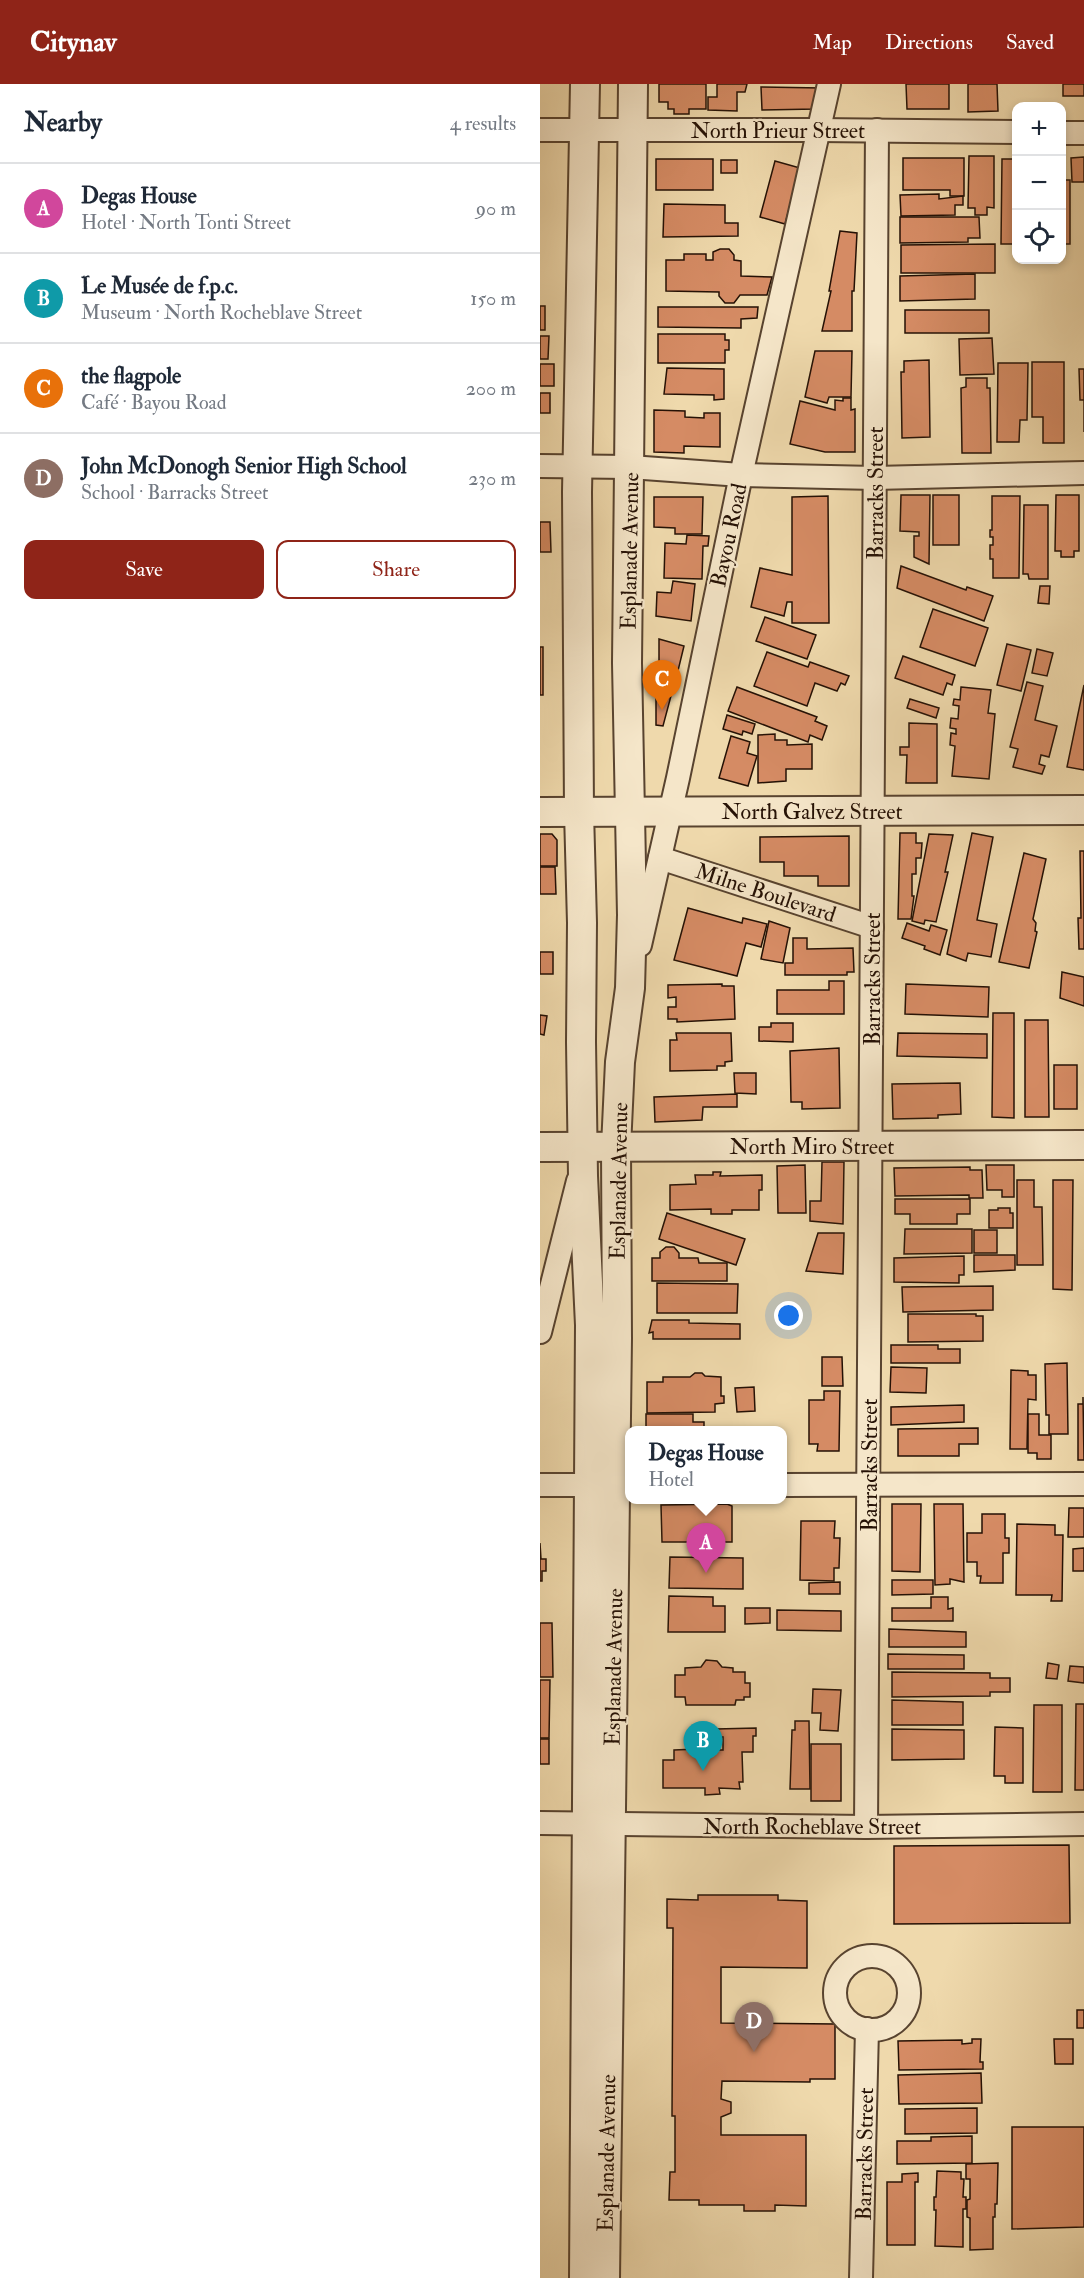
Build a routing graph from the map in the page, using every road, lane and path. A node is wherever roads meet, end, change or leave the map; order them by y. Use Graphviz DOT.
graph roads {
  1 [pos="585,84"];
  2 [pos="633,84"];
  3 [pos="829,84"];
  4 [pos="540,130"];
  5 [pos="585,130"];
  6 [pos="633,130"];
  7 [pos="818,130"];
  8 [pos="877,130"];
  9 [pos="1012,132"];
  10 [pos="1066,133"];
  11 [pos="1084,133"];
  12 [pos="540,466"];
  13 [pos="577,466"];
  14 [pos="630,467"];
  15 [pos="1084,473"];
  16 [pos="741,475"];
  17 [pos="875,478"];
  18 [pos="1084,810"];
  19 [pos="670,811"];
  20 [pos="873,811"];
  21 [pos="540,812"];
  22 [pos="579,812"];
  23 [pos="629,812"];
  24 [pos="660,858"];
  25 [pos="872,927"];
  26 [pos="630,988"];
  27 [pos="1084,1145"];
  28 [pos="871,1146"];
  29 [pos="540,1147"];
  30 [pos="616,1147"];
  31 [pos="583,1153"];
  32 [pos="540,1332"];
  33 [pos="869,1484"];
  34 [pos="1084,1484"];
  35 [pos="540,1485"];
  36 [pos="612,1485"];
  37 [pos="787,1485"];
  38 [pos="540,1823"];
  39 [pos="599,1824"];
  40 [pos="1084,1824"];
  41 [pos="866,1827"];
  42 [pos="867,2029"];
  43 [pos="584,2278"];
  44 [pos="605,2278"];
  45 [pos="861,2278"];
  1 -- 5 [label="street, Esplanade Avenue"];
  2 -- 6 [label="street, Esplanade Avenue"];
  3 -- 7 [label="street, Bayou Road"];
  4 -- 5 [label="street, North Prieur Street"];
  5 -- 6 [label="street, North Prieur Street"];
  5 -- 13 [label="street, Esplanade Avenue"];
  6 -- 7 [label="street, North Prieur Street"];
  6 -- 14 [label="street, Esplanade Avenue"];
  7 -- 8 [label="street, North Prieur Street"];
  7 -- 16 [label="street, Bayou Road"];
  8 -- 9 [label="street, North Prieur Street"];
  8 -- 17 [label="street, Barracks Street"];
  10 -- 11 [label="street"];
  12 -- 13 [label="street"];
  13 -- 14 [label="street"];
  13 -- 22 [label="street, Esplanade Avenue"];
  14 -- 16 [label="street"];
  14 -- 23 [label="street, Esplanade Avenue"];
  15 -- 17 [label="street"];
  16 -- 17 [label="street"];
  16 -- 19 [label="street, Bayou Road"];
  17 -- 20 [label="street, Barracks Street"];
  18 -- 20 [label="street, North Galvez Street"];
  19 -- 20 [label="street, North Galvez Street"];
  19 -- 23 [label="street, North Galvez Street"];
  19 -- 24 [label="street, Bayou Road"];
  20 -- 25 [label="street, Barracks Street"];
  21 -- 22 [label="street, North Galvez Street"];
  22 -- 23 [label="street, North Galvez Street"];
  22 -- 31 [label="street, Esplanade Avenue"];
  23 -- 26 [label="street, Esplanade Avenue"];
  24 -- 25 [label="street, Milne Boulevard"];
  24 -- 26 [label="street, Bayou Road"];
  25 -- 28 [label="street, Barracks Street"];
  26 -- 30 [label="street, Esplanade Avenue"];
  27 -- 28 [label="street, North Miro Street"];
  28 -- 30 [label="street, North Miro Street"];
  28 -- 33 [label="street, Barracks Street"];
  29 -- 31 [label="street, North Miro Street"];
  30 -- 31 [label="street, North Miro Street"];
  30 -- 36 [label="street, Esplanade Avenue"];
  31 -- 32 [label="street"];
  31 -- 36 [label="street, Esplanade Avenue"];
  33 -- 34 [label="street"];
  33 -- 37 [label="street"];
  33 -- 41 [label="street, Barracks Street"];
  35 -- 36 [label="street"];
  36 -- 39 [label="street, Esplanade Avenue"];
  38 -- 39 [label="street, North Rocheblave Street"];
  39 -- 41 [label="street, North Rocheblave Street"];
  39 -- 43 [label="street, Esplanade Avenue"];
  39 -- 44 [label="street, Esplanade Avenue"];
  40 -- 41 [label="street, North Rocheblave Street"];
  42 -- 45 [label="street, Barracks Street"];
}
